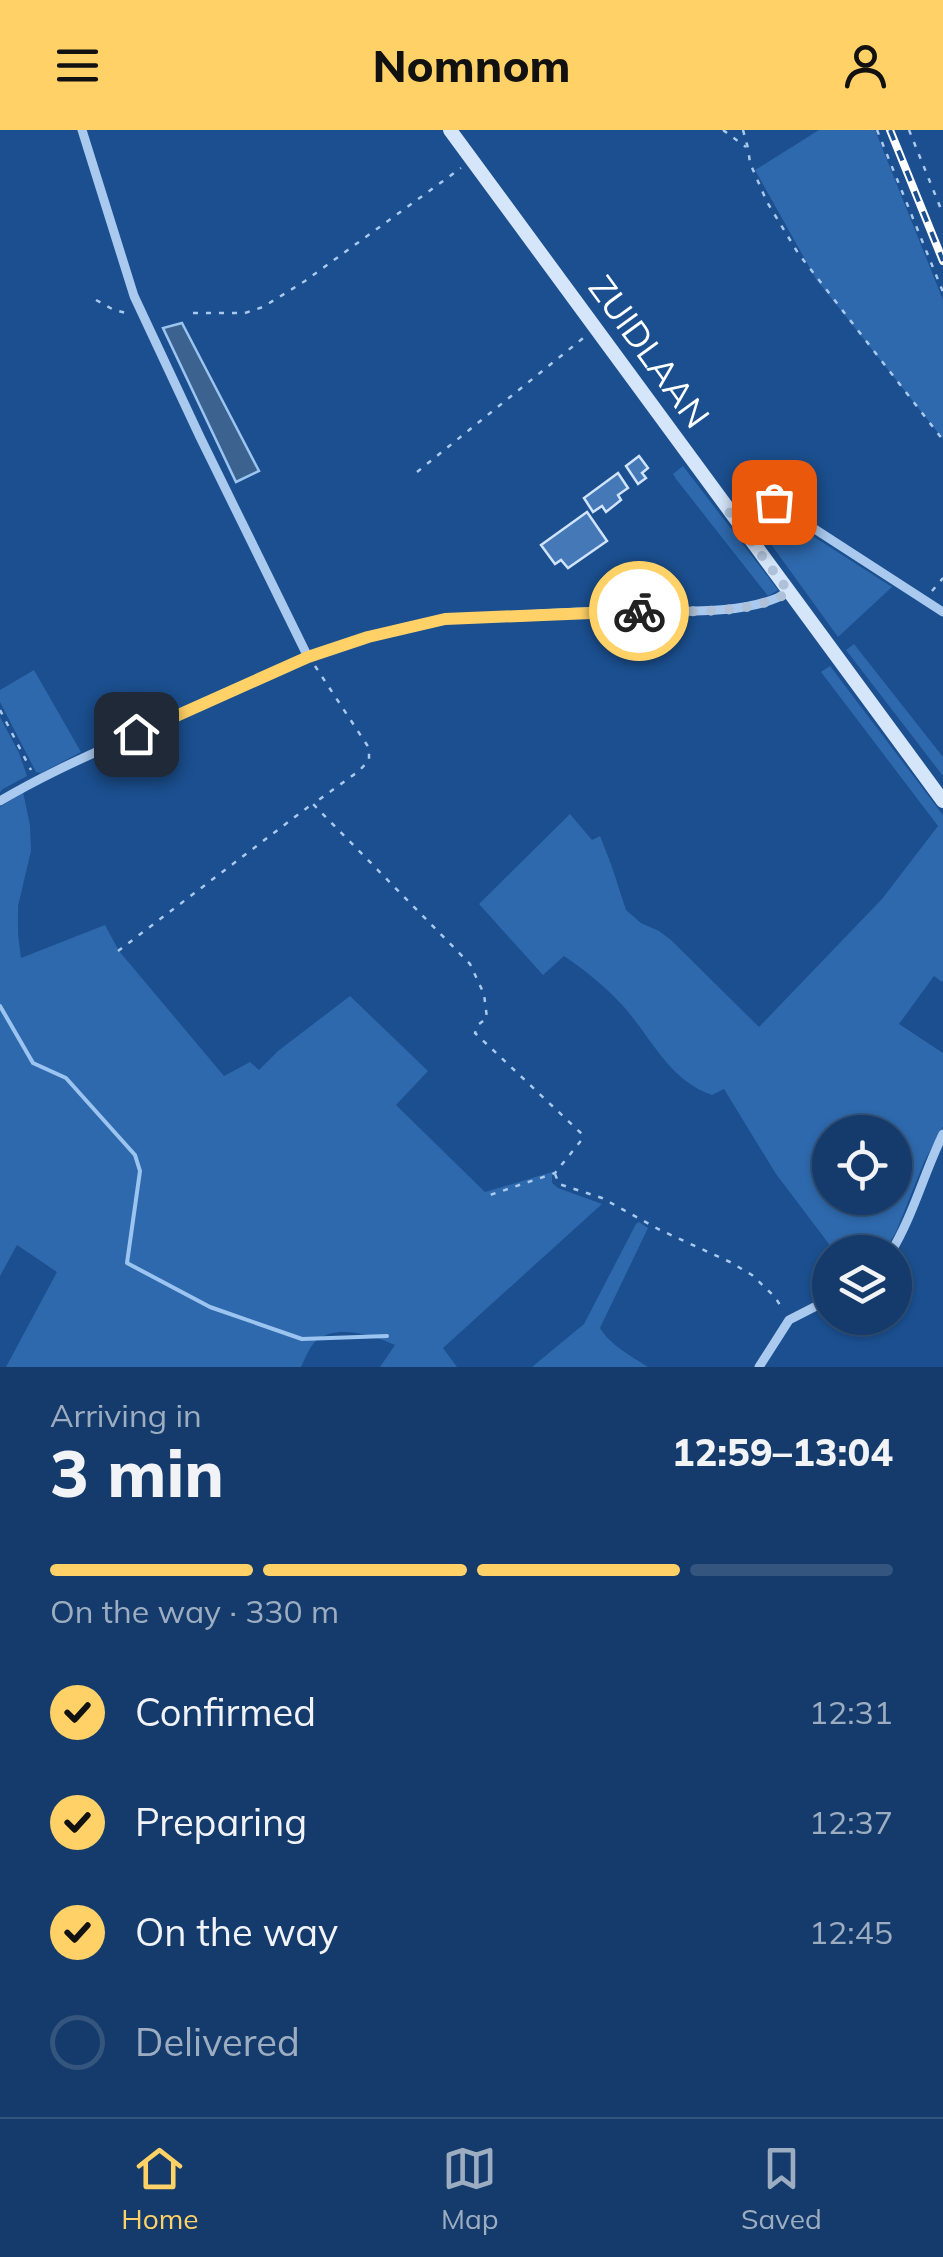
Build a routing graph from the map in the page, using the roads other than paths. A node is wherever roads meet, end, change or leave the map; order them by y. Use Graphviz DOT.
graph roads {
  1 [pos="82,130"];
  2 [pos="450,130"];
  3 [pos="729,512"];
  4 [pos="789,592"];
  5 [pos="943,612"];
  6 [pos="308,657"];
  7 [pos="0,801"];
  8 [pos="943,801"];
  9 [pos="943,1134"];
  10 [pos="901,1235"];
  11 [pos="812,1308"];
  12 [pos="758,1367"];
  1 -- 6 [label="street"];
  2 -- 3 [label="main road, ZUIDLAAN"];
  3 -- 4 [label="main road, ZUIDLAAN"];
  3 -- 5 [label="street"];
  4 -- 6 [label="street"];
  4 -- 8 [label="main road, ZUIDLAAN"];
  6 -- 7 [label="street"];
  9 -- 10 [label="street"];
  11 -- 12 [label="street"];
}
